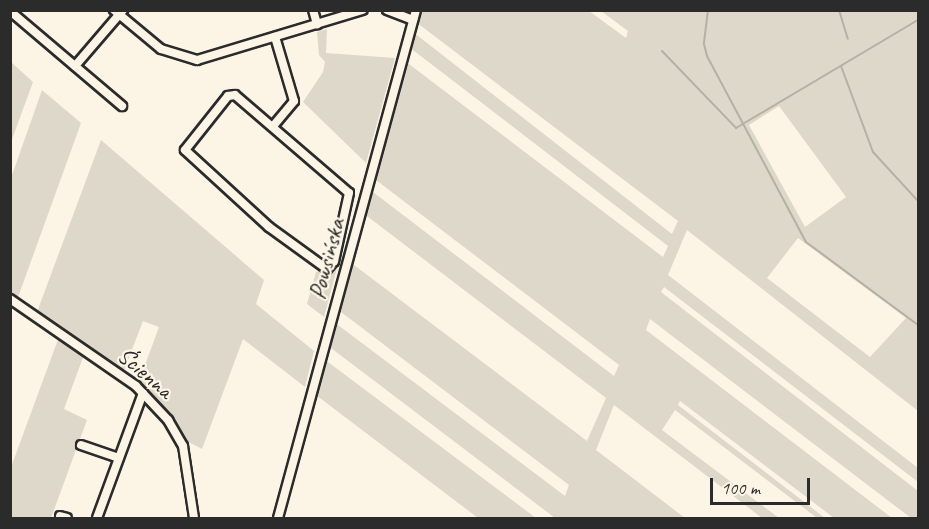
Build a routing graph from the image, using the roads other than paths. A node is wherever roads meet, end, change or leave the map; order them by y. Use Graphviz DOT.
graph roads {
  1 [pos="313,10"];
  2 [pos="363,10"];
  3 [pos="387,10"];
  4 [pos="416,10"];
  5 [pos="10,12"];
  6 [pos="119,12"];
  7 [pos="413,21"];
  8 [pos="317,24"];
  9 [pos="275,37"];
  10 [pos="75,66"];
  11 [pos="122,106"];
  12 [pos="274,126"];
  13 [pos="10,299"];
  14 [pos="143,393"];
  15 [pos="81,445"];
  16 [pos="119,459"];
  17 [pos="97,519"];
  18 [pos="194,519"];
  19 [pos="278,519"];
  1 -- 8 [label="street"];
  2 -- 8 [label="street"];
  3 -- 7 [label="street"];
  4 -- 7 [label="street, Powsińska"];
  5 -- 10 [label="street"];
  6 -- 9 [label="street"];
  6 -- 10 [label="street"];
  7 -- 19 [label="street, Powsińska"];
  8 -- 9 [label="street"];
  9 -- 12 [label="street"];
  10 -- 11 [label="street"];
  12 -- 12 [label="street"];
  13 -- 14 [label="street, Ścienna"];
  14 -- 16 [label="street"];
  14 -- 18 [label="street, Ścienna"];
  15 -- 16 [label="street"];
  16 -- 17 [label="street"];
}
